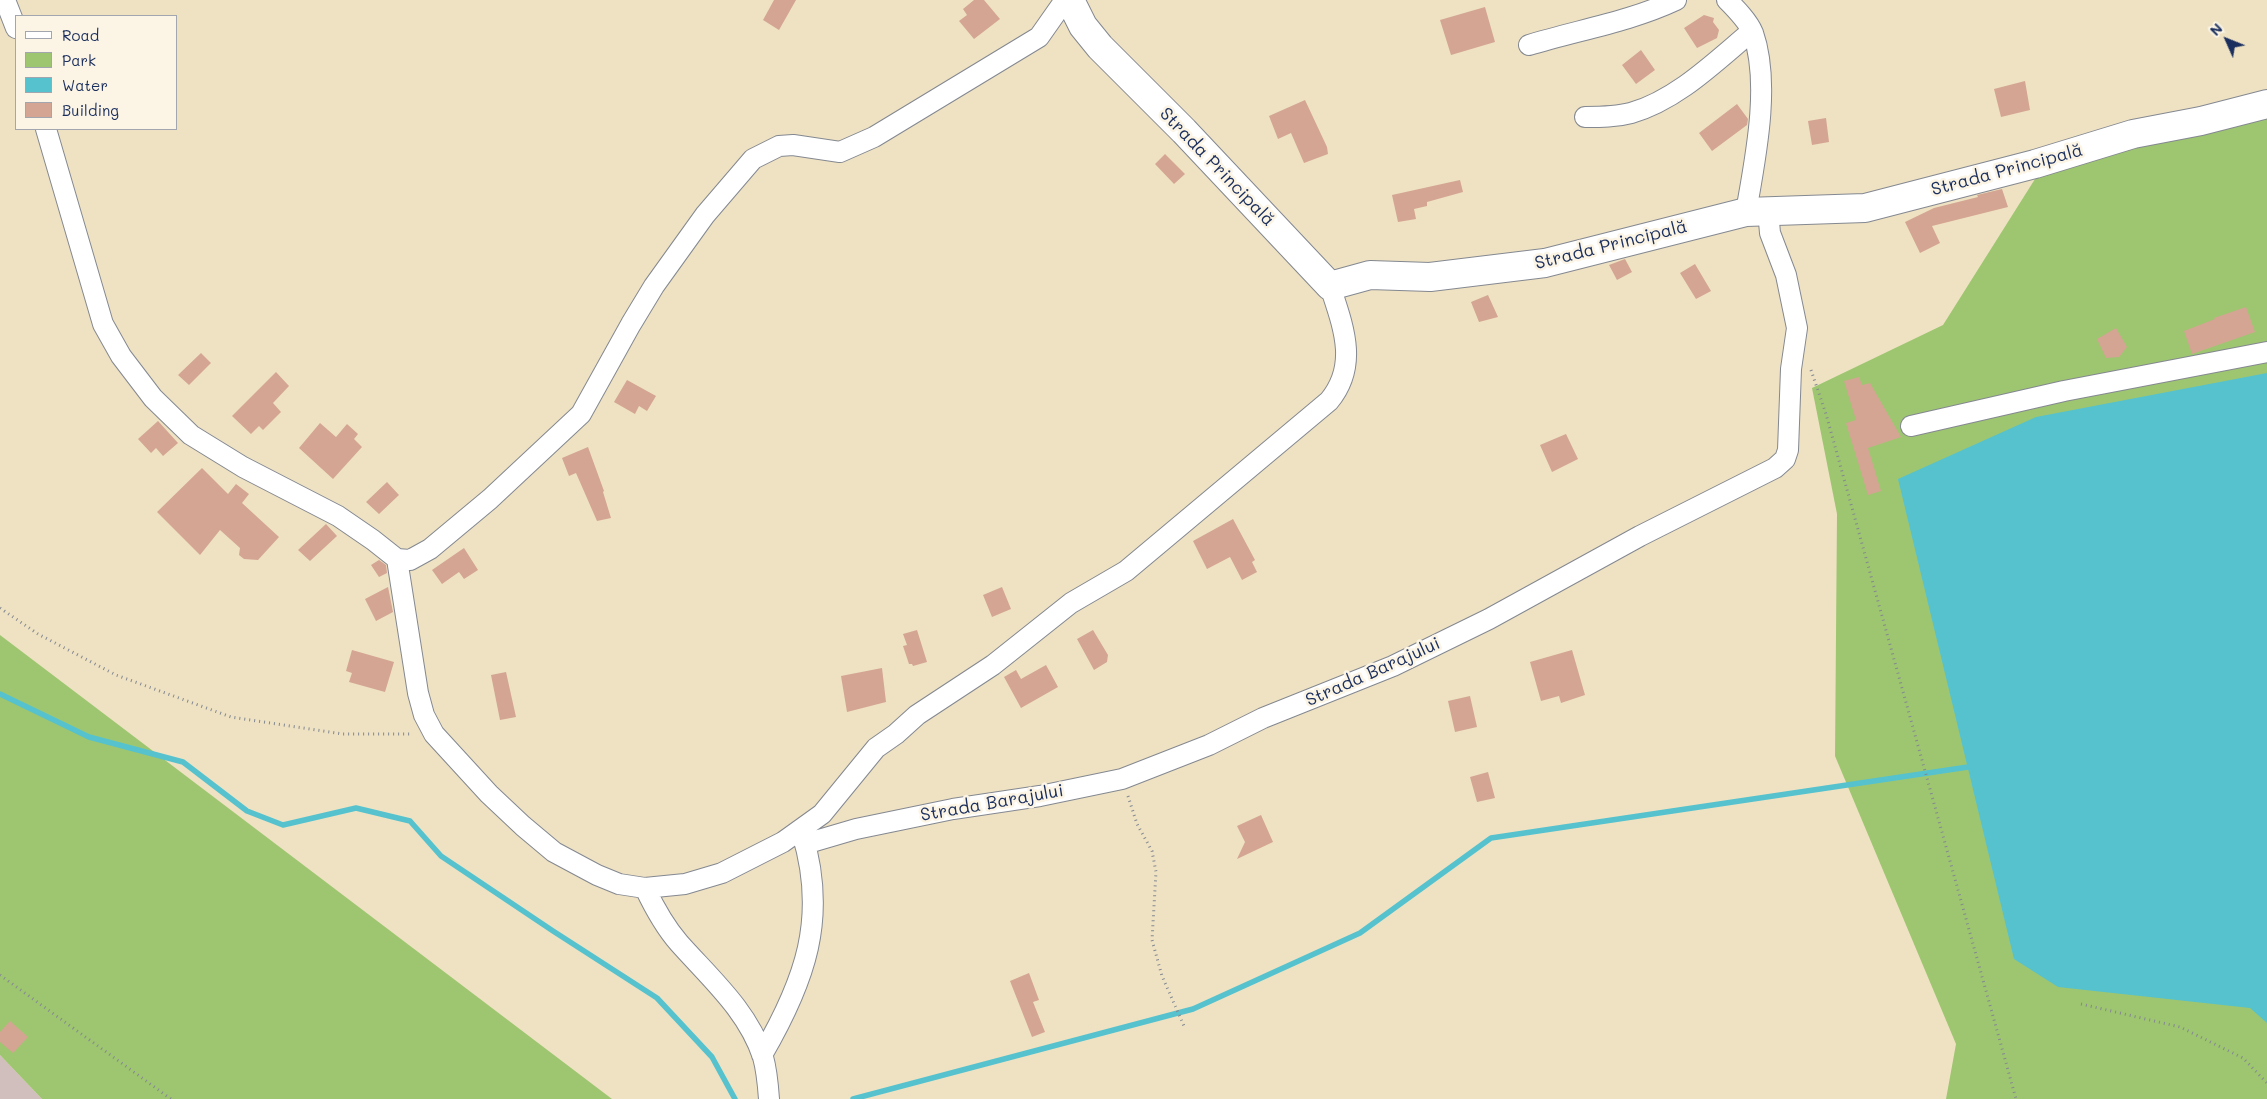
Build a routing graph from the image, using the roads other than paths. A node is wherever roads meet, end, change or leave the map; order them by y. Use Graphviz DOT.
graph roads {
  1 [pos="5,0"];
  2 [pos="1065,0"];
  3 [pos="1070,0"];
  4 [pos="1676,0"];
  5 [pos="1727,0"];
  6 [pos="15,25"];
  7 [pos="1752,31"];
  8 [pos="1529,45"];
  9 [pos="2267,104"];
  10 [pos="1585,117"];
  11 [pos="46,130"];
  12 [pos="1757,211"];
  13 [pos="1330,286"];
  14 [pos="2267,352"];
  15 [pos="1911,426"];
  16 [pos="397,559"];
  17 [pos="803,836"];
  18 [pos="645,888"];
  19 [pos="764,1061"];
  20 [pos="770,1099"];
  1 -- 6 [label="street"];
  2 -- 16 [label="street"];
  3 -- 13 [label="main road, Strada Principală"];
  4 -- 8 [label="street"];
  5 -- 7 [label="street"];
  7 -- 10 [label="street"];
  7 -- 12 [label="street"];
  9 -- 12 [label="main road, Strada Principală"];
  11 -- 16 [label="street"];
  12 -- 13 [label="main road, Strada Principală"];
  12 -- 17 [label="street, Strada Barajului"];
  13 -- 17 [label="street"];
  14 -- 15 [label="street"];
  16 -- 18 [label="street"];
  17 -- 18 [label="street"];
  17 -- 19 [label="street"];
  18 -- 19 [label="street"];
  19 -- 20 [label="street"];
}
